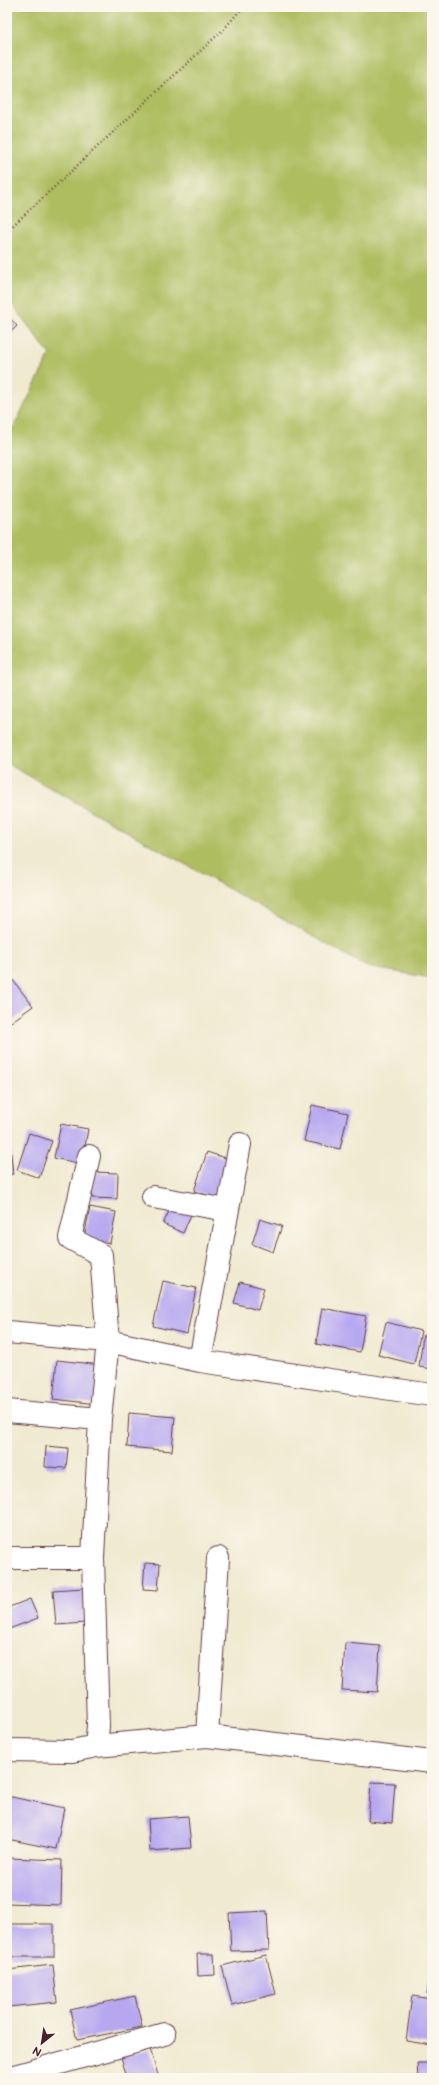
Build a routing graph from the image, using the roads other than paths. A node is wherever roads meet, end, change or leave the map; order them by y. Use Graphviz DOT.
graph roads {
  1 [pos="240,1144"];
  2 [pos="89,1156"];
  3 [pos="153,1197"];
  4 [pos="227,1210"];
  5 [pos="7,1332"];
  6 [pos="108,1341"];
  7 [pos="200,1361"];
  8 [pos="432,1395"];
  9 [pos="7,1411"];
  10 [pos="100,1419"];
  11 [pos="7,1558"];
  12 [pos="93,1558"];
  13 [pos="218,1558"];
  14 [pos="207,1736"];
  15 [pos="96,1746"];
  16 [pos="7,1750"];
  17 [pos="432,1762"];
  18 [pos="164,2034"];
  19 [pos="7,2078"];
  1 -- 4 [label="street"];
  2 -- 6 [label="street"];
  3 -- 4 [label="street"];
  4 -- 7 [label="street"];
  5 -- 6 [label="street"];
  6 -- 7 [label="street"];
  6 -- 10 [label="street"];
  7 -- 8 [label="street"];
  9 -- 10 [label="street"];
  10 -- 12 [label="street"];
  11 -- 12 [label="street"];
  12 -- 15 [label="street"];
  13 -- 14 [label="street"];
  14 -- 15 [label="street"];
  14 -- 17 [label="street"];
  15 -- 16 [label="street"];
  18 -- 19 [label="street"];
}
